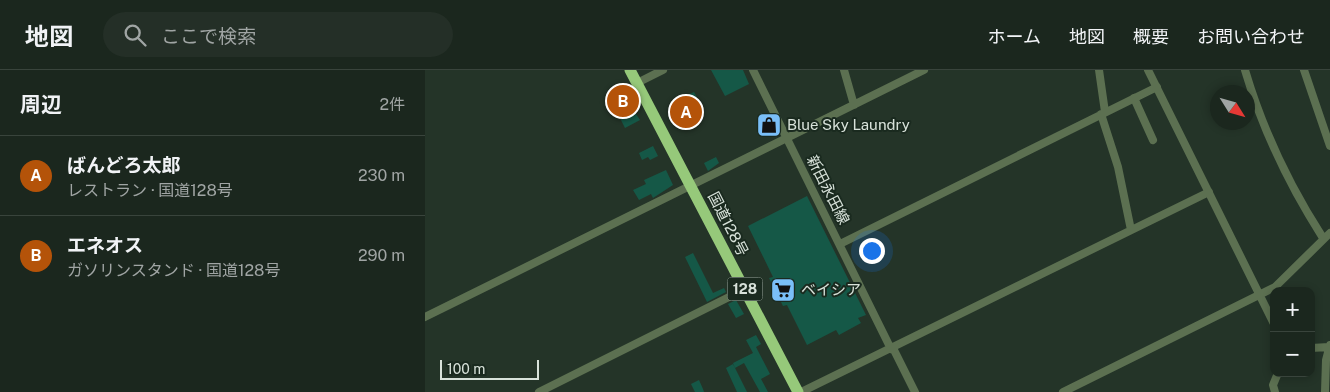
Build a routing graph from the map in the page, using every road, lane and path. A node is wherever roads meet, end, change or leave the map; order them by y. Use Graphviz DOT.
graph roads {
  1 [pos="630,70"];
  2 [pos="663,70"];
  3 [pos="753,70"];
  4 [pos="844,70"];
  5 [pos="924,70"];
  6 [pos="1099,70"];
  7 [pos="1148,70"];
  8 [pos="1245,70"];
  9 [pos="1304,70"];
  10 [pos="637,83"];
  11 [pos="1157,87"];
  12 [pos="1134,98"];
  13 [pos="854,105"];
  14 [pos="1103,113"];
  15 [pos="787,139"];
  16 [pos="1153,140"];
  17 [pos="1330,146"];
  18 [pos="691,186"];
  19 [pos="1209,192"];
  20 [pos="1131,230"];
  21 [pos="1330,233"];
  22 [pos="1323,238"];
  23 [pos="839,244"];
  24 [pos="745,289"];
  25 [pos="1261,295"];
  26 [pos="1270,315"];
  27 [pos="425,318"];
  28 [pos="1329,346"];
  29 [pos="892,348"];
  30 [pos="1315,348"];
  31 [pos="1276,377"];
  32 [pos="539,392"];
  33 [pos="800,392"];
  34 [pos="915,392"];
  35 [pos="1063,392"];
  36 [pos="1275,392"];
  37 [pos="1325,392"];
  1 -- 10 [label="highway, 国道128号 / 128"];
  2 -- 10 [label="street"];
  3 -- 15 [label="street, 新田永田線"];
  4 -- 13 [label="street"];
  5 -- 13 [label="street"];
  6 -- 14 [label="street"];
  7 -- 11 [label="street"];
  8 -- 22 [label="street"];
  9 -- 17 [label="street"];
  10 -- 18 [label="highway, 国道128号 / 128"];
  11 -- 12 [label="street"];
  11 -- 19 [label="street"];
  12 -- 14 [label="street"];
  12 -- 16 [label="street"];
  13 -- 15 [label="street"];
  14 -- 20 [label="street"];
  14 -- 23 [label="street"];
  15 -- 18 [label="street"];
  15 -- 23 [label="street, 新田永田線"];
  18 -- 24 [label="highway, 国道128号 / 128"];
  18 -- 27 [label="street"];
  19 -- 20 [label="street"];
  19 -- 25 [label="street"];
  20 -- 29 [label="street"];
  21 -- 22 [label="street"];
  22 -- 25 [label="street"];
  23 -- 29 [label="street, 新田永田線"];
  24 -- 32 [label="street"];
  24 -- 33 [label="highway, 国道128号 / 128"];
  25 -- 26 [label="street"];
  25 -- 35 [label="street"];
  28 -- 30 [label="street"];
  28 -- 37 [label="street"];
  29 -- 33 [label="street"];
  29 -- 34 [label="street, 新田永田線"];
  31 -- 36 [label="street"];
}
